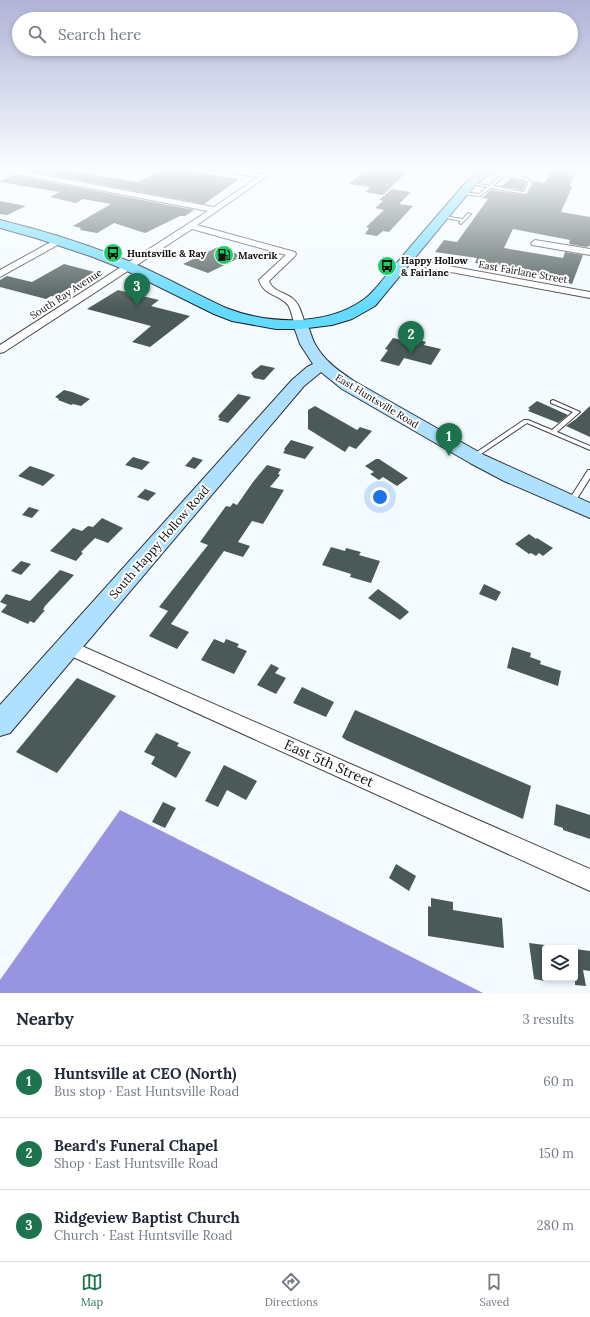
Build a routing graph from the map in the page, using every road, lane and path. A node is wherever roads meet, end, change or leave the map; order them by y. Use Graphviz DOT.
graph roads {
  1 [pos="207,215"];
  2 [pos="468,215"];
  3 [pos="443,217"];
  4 [pos="0,224"];
  5 [pos="190,226"];
  6 [pos="60,240"];
  7 [pos="535,243"];
  8 [pos="590,252"];
  9 [pos="405,261"];
  10 [pos="128,266"];
  11 [pos="0,274"];
  12 [pos="590,295"];
  13 [pos="300,324"];
  14 [pos="0,350"];
  15 [pos="323,366"];
  16 [pos="553,402"];
  17 [pos="553,432"];
  18 [pos="590,448"];
  19 [pos="473,457"];
  20 [pos="590,472"];
  21 [pos="571,503"];
  22 [pos="590,511"];
  23 [pos="68,647"];
  24 [pos="0,724"];
  25 [pos="590,880"];
  1 -- 5 [label="street, South Ray Avenue"];
  2 -- 3 [label="lane"];
  3 -- 9 [label="main road"];
  4 -- 6 [label="main road"];
  5 -- 10 [label="street, South Ray Avenue"];
  5 -- 13 [label="street"];
  6 -- 10 [label="main road"];
  6 -- 11 [label="street"];
  7 -- 8 [label="street"];
  9 -- 12 [label="street, East Fairlane Street"];
  9 -- 13 [label="main road"];
  10 -- 13 [label="main road"];
  10 -- 14 [label="street, South Ray Avenue"];
  13 -- 15 [label="street, East Huntsville Road"];
  15 -- 19 [label="street, East Huntsville Road"];
  15 -- 23 [label="street, South Happy Hollow Road"];
  16 -- 17 [label="lane"];
  17 -- 18 [label="lane"];
  17 -- 19 [label="lane"];
  19 -- 21 [label="street, East Huntsville Road"];
  20 -- 21 [label="lane"];
  21 -- 22 [label="street, East Huntsville Road"];
  23 -- 24 [label="street, South Happy Hollow Road"];
  23 -- 25 [label="street, East 5th Street"];
}
